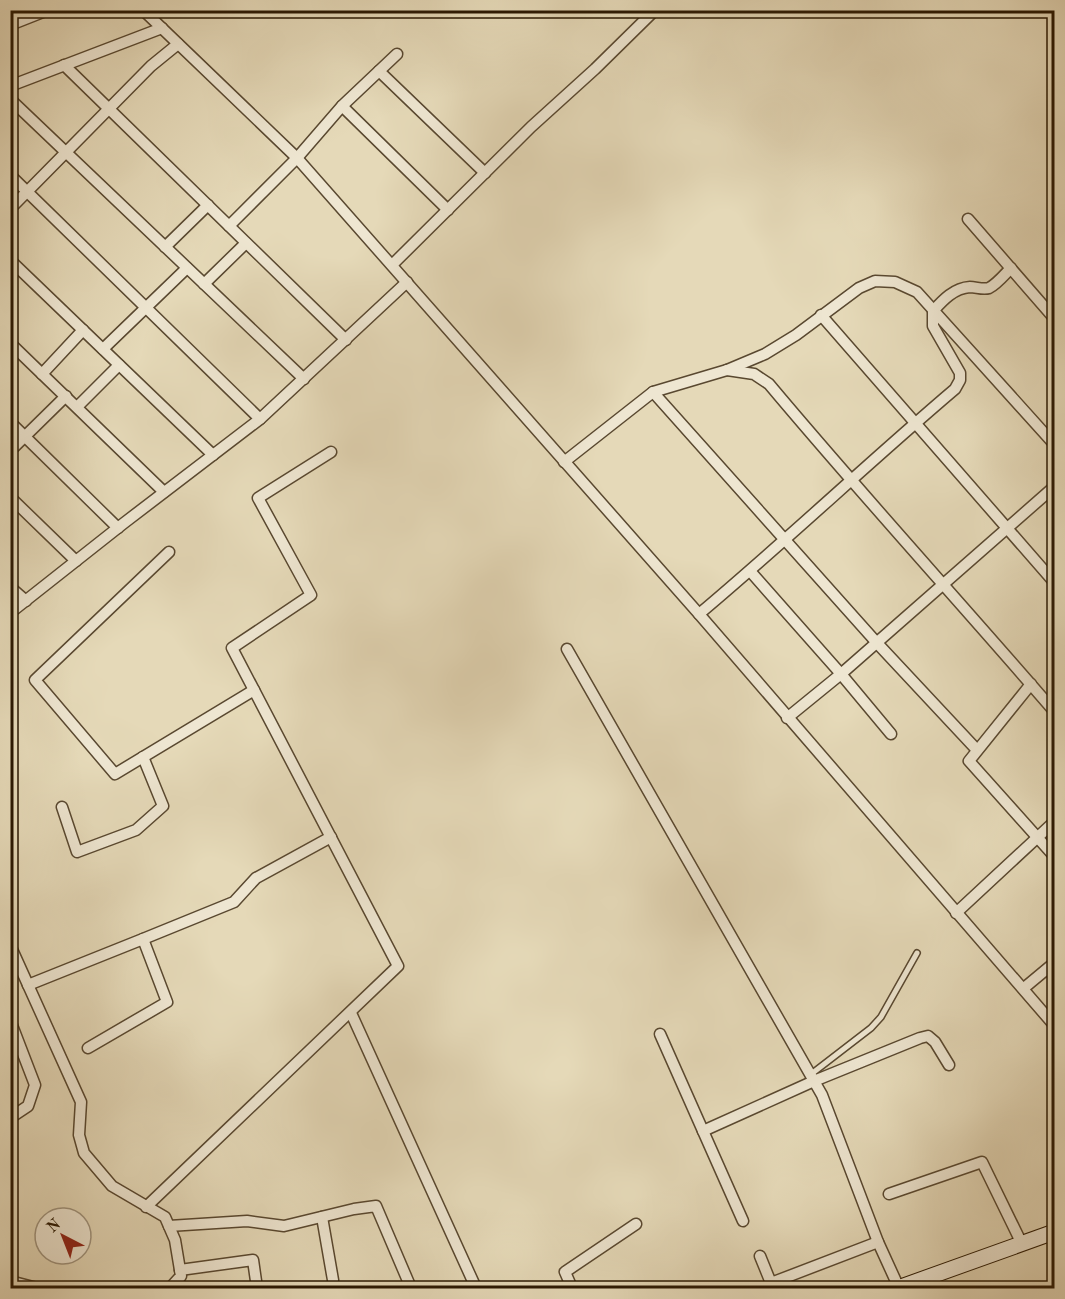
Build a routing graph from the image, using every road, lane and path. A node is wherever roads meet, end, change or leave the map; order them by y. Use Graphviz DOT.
graph roads {
  1 [pos="48,10"];
  2 [pos="143,10"];
  3 [pos="655,10"];
  4 [pos="920,10"];
  5 [pos="935,10"];
  6 [pos="10,25"];
  7 [pos="162,28"];
  8 [pos="178,44"];
  9 [pos="397,54"];
  10 [pos="64,64"];
  11 [pos="379,71"];
  12 [pos="10,86"];
  13 [pos="10,99"];
  14 [pos="342,106"];
  15 [pos="109,108"];
  16 [pos="66,153"];
  17 [pos="297,158"];
  18 [pos="486,173"];
  19 [pos="10,175"];
  20 [pos="28,191"];
  21 [pos="208,205"];
  22 [pos="10,209"];
  23 [pos="448,210"];
  24 [pos="968,219"];
  25 [pos="229,226"];
  26 [pos="246,243"];
  27 [pos="165,247"];
  28 [pos="10,260"];
  29 [pos="392,265"];
  30 [pos="187,268"];
  31 [pos="1011,268"];
  32 [pos="407,282"];
  33 [pos="204,284"];
  34 [pos="146,307"];
  35 [pos="933,311"];
  36 [pos="821,315"];
  37 [pos="1054,318"];
  38 [pos="83,330"];
  39 [pos="346,340"];
  40 [pos="10,343"];
  41 [pos="103,349"];
  42 [pos="119,365"];
  43 [pos="727,370"];
  44 [pos="42,374"];
  45 [pos="304,379"];
  46 [pos="652,392"];
  47 [pos="66,396"];
  48 [pos="77,407"];
  49 [pos="260,419"];
  50 [pos="10,423"];
  51 [pos="915,423"];
  52 [pos="25,436"];
  53 [pos="1054,444"];
  54 [pos="10,451"];
  55 [pos="331,452"];
  56 [pos="213,455"];
  57 [pos="564,462"];
  58 [pos="849,480"];
  59 [pos="1054,487"];
  60 [pos="164,492"];
  61 [pos="10,497"];
  62 [pos="118,528"];
  63 [pos="1008,528"];
  64 [pos="785,539"];
  65 [pos="170,552"];
  66 [pos="76,561"];
  67 [pos="750,571"];
  68 [pos="1054,582"];
  69 [pos="944,584"];
  70 [pos="10,586"];
  71 [pos="26,601"];
  72 [pos="10,613"];
  73 [pos="699,614"];
  74 [pos="877,643"];
  75 [pos="567,649"];
  76 [pos="841,674"];
  77 [pos="1031,684"];
  78 [pos="254,690"];
  79 [pos="1054,711"];
  80 [pos="787,718"];
  81 [pos="891,734"];
  82 [pos="977,750"];
  83 [pos="143,758"];
  84 [pos="62,807"];
  85 [pos="1054,822"];
  86 [pos="330,837"];
  87 [pos="1038,837"];
  88 [pos="1054,856"];
  89 [pos="956,913"];
  90 [pos="143,939"];
  91 [pos="10,945"];
  92 [pos="917,953"];
  93 [pos="1054,963"];
  94 [pos="28,985"];
  95 [pos="1023,988"];
  96 [pos="351,1013"];
  97 [pos="10,1020"];
  98 [pos="1054,1025"];
  99 [pos="660,1034"];
  100 [pos="88,1048"];
  101 [pos="949,1065"];
  102 [pos="812,1078"];
  103 [pos="10,1118"];
  104 [pos="703,1131"];
  105 [pos="889,1194"];
  106 [pos="146,1208"];
  107 [pos="322,1217"];
  108 [pos="743,1221"];
  109 [pos="636,1224"];
  110 [pos="169,1226"];
  111 [pos="1054,1232"];
  112 [pos="878,1242"];
  113 [pos="1022,1244"];
  114 [pos="760,1256"];
  115 [pos="180,1270"];
  116 [pos="333,1280"];
  117 [pos="10,1281"];
  118 [pos="772,1286"];
  119 [pos="37,1288"];
  120 [pos="170,1288"];
  121 [pos="257,1288"];
  122 [pos="411,1288"];
  123 [pos="476,1288"];
  124 [pos="572,1288"];
  125 [pos="899,1288"];
  1 -- 6 [label="street"];
  2 -- 7 [label="street"];
  3 -- 18 [label="street"];
  4 -- 5 [label="street"];
  7 -- 8 [label="street"];
  7 -- 10 [label="street"];
  8 -- 15 [label="street"];
  8 -- 17 [label="street"];
  9 -- 11 [label="street"];
  10 -- 12 [label="street"];
  10 -- 15 [label="street"];
  11 -- 14 [label="street"];
  11 -- 18 [label="street"];
  13 -- 16 [label="street"];
  14 -- 17 [label="street"];
  14 -- 23 [label="street"];
  15 -- 16 [label="street"];
  15 -- 21 [label="street"];
  16 -- 20 [label="street"];
  16 -- 27 [label="street"];
  17 -- 25 [label="street"];
  17 -- 29 [label="street"];
  18 -- 23 [label="street"];
  19 -- 20 [label="street"];
  20 -- 22 [label="street"];
  20 -- 34 [label="street"];
  21 -- 25 [label="street"];
  21 -- 27 [label="street"];
  23 -- 29 [label="street"];
  24 -- 31 [label="street"];
  25 -- 26 [label="street"];
  26 -- 33 [label="street"];
  26 -- 39 [label="street"];
  27 -- 30 [label="street"];
  28 -- 38 [label="street"];
  29 -- 32 [label="street"];
  30 -- 33 [label="street"];
  30 -- 34 [label="street"];
  31 -- 35 [label="street"];
  31 -- 37 [label="street"];
  32 -- 39 [label="street"];
  32 -- 57 [label="street"];
  33 -- 45 [label="street"];
  34 -- 41 [label="street"];
  34 -- 49 [label="street"];
  35 -- 36 [label="street"];
  35 -- 51 [label="street"];
  35 -- 53 [label="street"];
  36 -- 43 [label="street"];
  36 -- 51 [label="street"];
  38 -- 41 [label="street"];
  38 -- 44 [label="street"];
  39 -- 45 [label="street"];
  40 -- 44 [label="street"];
  41 -- 42 [label="street"];
  42 -- 48 [label="street"];
  42 -- 56 [label="street"];
  43 -- 46 [label="street"];
  43 -- 58 [label="street"];
  44 -- 47 [label="street"];
  45 -- 49 [label="street"];
  46 -- 57 [label="street"];
  46 -- 64 [label="street"];
  47 -- 48 [label="street"];
  47 -- 52 [label="street"];
  48 -- 60 [label="street"];
  49 -- 56 [label="street"];
  50 -- 52 [label="street"];
  51 -- 58 [label="street"];
  51 -- 63 [label="street"];
  52 -- 54 [label="street"];
  52 -- 62 [label="street"];
  55 -- 78 [label="street"];
  56 -- 60 [label="street"];
  57 -- 73 [label="street"];
  58 -- 64 [label="street"];
  58 -- 69 [label="street"];
  59 -- 63 [label="street"];
  60 -- 62 [label="street"];
  61 -- 66 [label="street"];
  62 -- 66 [label="street"];
  63 -- 68 [label="street"];
  63 -- 69 [label="street"];
  64 -- 67 [label="street"];
  64 -- 74 [label="street"];
  65 -- 83 [label="street"];
  66 -- 71 [label="street"];
  67 -- 73 [label="street"];
  67 -- 76 [label="street"];
  69 -- 74 [label="street"];
  69 -- 77 [label="street"];
  70 -- 71 [label="street"];
  71 -- 72 [label="street"];
  73 -- 80 [label="street"];
  74 -- 76 [label="street"];
  74 -- 82 [label="street"];
  75 -- 102 [label="street"];
  76 -- 80 [label="street"];
  76 -- 81 [label="street"];
  77 -- 79 [label="street"];
  77 -- 82 [label="street"];
  78 -- 83 [label="street"];
  78 -- 86 [label="street"];
  80 -- 89 [label="street"];
  82 -- 87 [label="street"];
  83 -- 84 [label="street"];
  85 -- 87 [label="street"];
  86 -- 90 [label="street"];
  86 -- 96 [label="street"];
  87 -- 88 [label="street"];
  87 -- 89 [label="street"];
  89 -- 95 [label="street"];
  90 -- 94 [label="street"];
  90 -- 100 [label="street"];
  91 -- 94 [label="street"];
  92 -- 102 [label="lane"];
  93 -- 95 [label="street"];
  94 -- 106 [label="street"];
  95 -- 98 [label="street"];
  96 -- 106 [label="street"];
  96 -- 123 [label="street"];
  97 -- 103 [label="street"];
  99 -- 104 [label="street"];
  101 -- 102 [label="street"];
  102 -- 104 [label="street"];
  102 -- 112 [label="street"];
  104 -- 108 [label="street"];
  105 -- 113 [label="street"];
  106 -- 110 [label="street"];
  107 -- 110 [label="street"];
  107 -- 116 [label="street"];
  107 -- 122 [label="street"];
  109 -- 124 [label="street"];
  110 -- 115 [label="street"];
  111 -- 113 [label="main road"];
  112 -- 118 [label="street"];
  112 -- 125 [label="street"];
  113 -- 125 [label="main road"];
  114 -- 118 [label="street"];
  115 -- 120 [label="street"];
  115 -- 121 [label="street"];
  117 -- 119 [label="street"];
}
